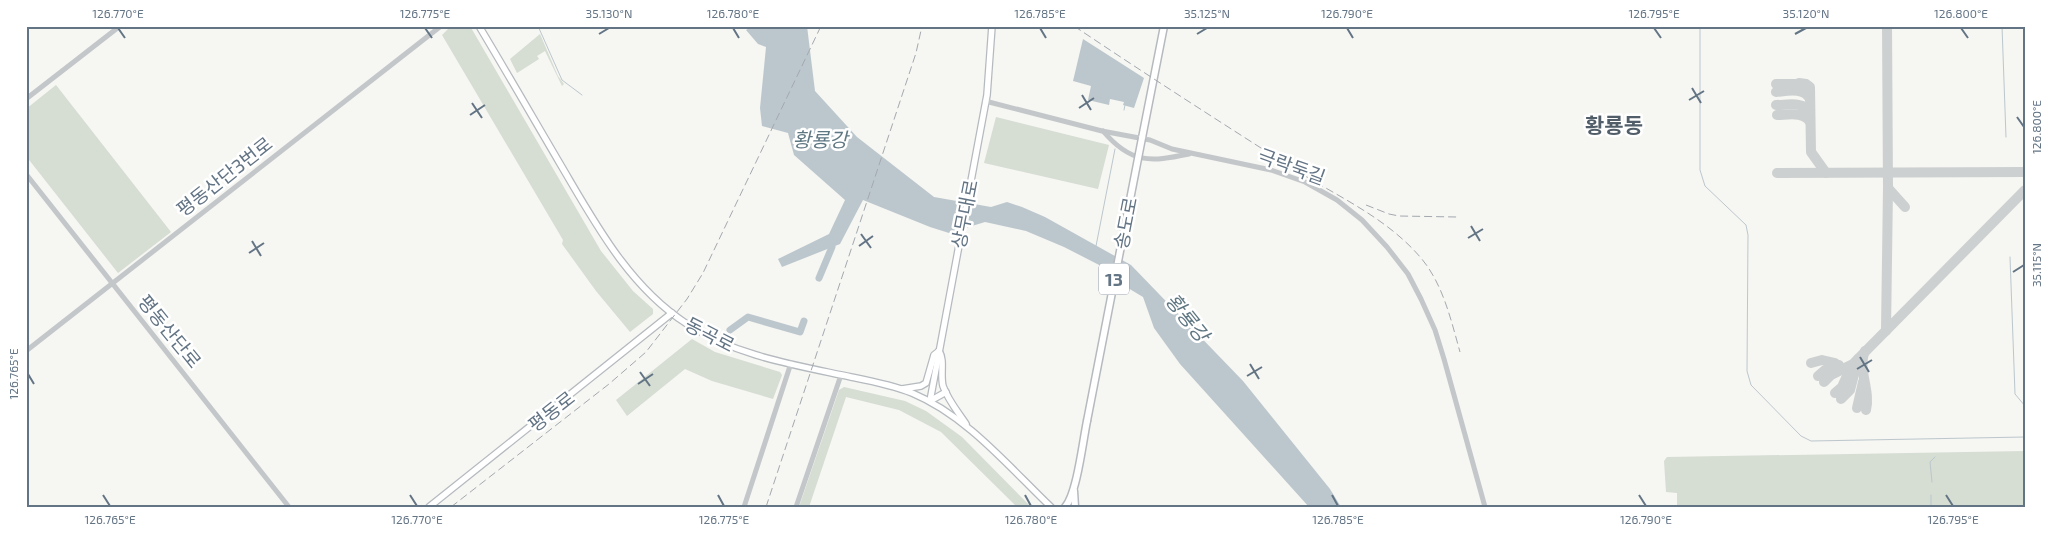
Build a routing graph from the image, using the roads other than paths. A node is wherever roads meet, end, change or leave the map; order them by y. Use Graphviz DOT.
graph roads {
  1 [pos="120,26"];
  2 [pos="441,26"];
  3 [pos="479,26"];
  4 [pos="992,26"];
  5 [pos="1164,26"];
  6 [pos="26,98"];
  7 [pos="985,103"];
  8 [pos="1102,131"];
  9 [pos="1142,138"];
  10 [pos="1193,154"];
  11 [pos="26,174"];
  12 [pos="112,283"];
  13 [pos="672,313"];
  14 [pos="26,351"];
  15 [pos="939,351"];
  16 [pos="791,363"];
  17 [pos="841,375"];
  18 [pos="902,389"];
  19 [pos="946,392"];
  20 [pos="930,401"];
  21 [pos="972,431"];
  22 [pos="1074,488"];
  23 [pos="289,507"];
  24 [pos="429,507"];
  25 [pos="744,507"];
  26 [pos="796,507"];
  27 [pos="1051,507"];
  28 [pos="1065,507"];
  29 [pos="1075,507"];
  30 [pos="1485,507"];
  1 -- 6 [label="street"];
  2 -- 12 [label="street, 평동산단3번로"];
  3 -- 13 [label="main road, 동곡로"];
  4 -- 7 [label="main road, 상무대로"];
  5 -- 9 [label="main road, 송도로 / 13"];
  7 -- 8 [label="street, 극락둑길"];
  7 -- 15 [label="main road, 상무대로"];
  8 -- 9 [label="street, 극락둑길"];
  8 -- 10 [label="street"];
  9 -- 10 [label="street, 극락둑길"];
  9 -- 22 [label="main road, 송도로 / 13, bridge"];
  10 -- 30 [label="street, 극락둑길"];
  11 -- 12 [label="street, 평동산단로"];
  12 -- 14 [label="street, 평동산단3번로"];
  12 -- 23 [label="street, 평동산단로"];
  13 -- 16 [label="main road, 동곡로"];
  13 -- 24 [label="main road, 평동로"];
  15 -- 18 [label="main road"];
  15 -- 19 [label="main road"];
  15 -- 20 [label="main road, 상무대로"];
  16 -- 17 [label="main road, 동곡로"];
  16 -- 25 [label="street"];
  17 -- 18 [label="main road, 동곡로"];
  17 -- 26 [label="street"];
  18 -- 20 [label="main road, 동곡로"];
  19 -- 20 [label="main road"];
  19 -- 21 [label="main road"];
  20 -- 21 [label="main road, 동곡로"];
  21 -- 27 [label="main road, 동곡로"];
  22 -- 28 [label="main road, 송도로 / 13"];
  22 -- 29 [label="main road, 13"];
}
